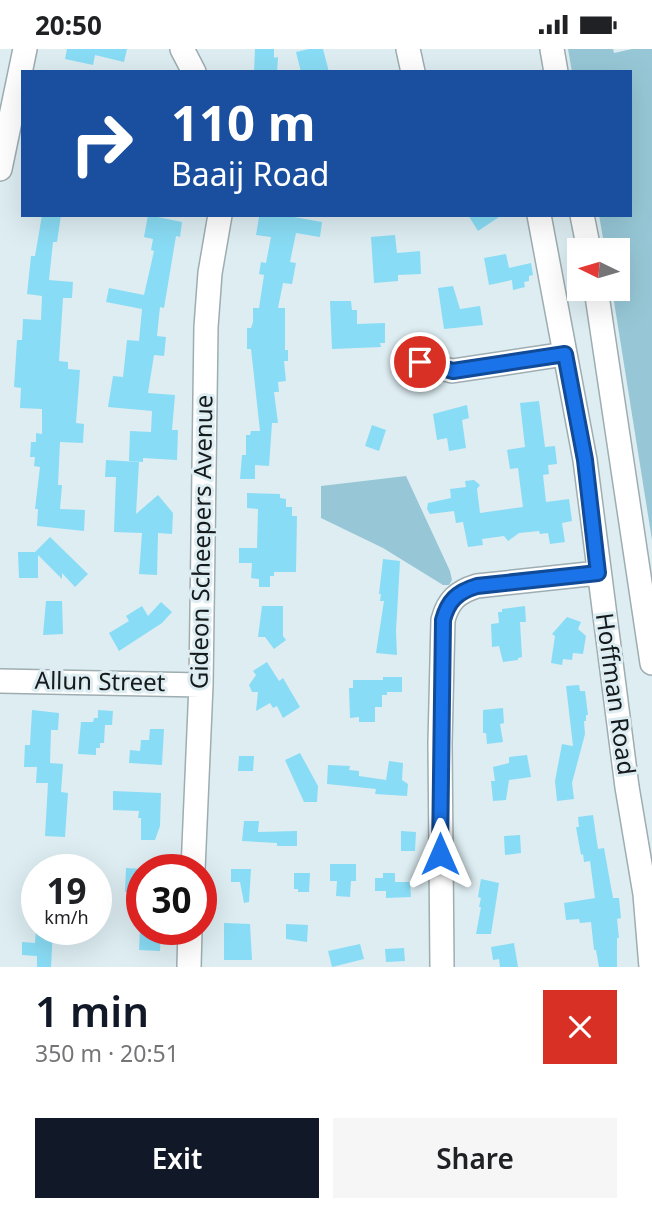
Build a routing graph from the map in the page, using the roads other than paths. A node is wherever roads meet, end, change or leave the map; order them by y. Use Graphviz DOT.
graph roads {
  1 [pos="25,49"];
  2 [pos="182,49"];
  3 [pos="408,49"];
  4 [pos="552,49"];
  5 [pos="193,70"];
  6 [pos="413,70"];
  7 [pos="556,70"];
  8 [pos="0,169"];
  9 [pos="220,217"];
  10 [pos="539,217"];
  11 [pos="582,217"];
  12 [pos="587,238"];
  13 [pos="598,301"];
  14 [pos="565,354"];
  15 [pos="420,362"];
  16 [pos="598,573"];
  17 [pos="652,663"];
  18 [pos="0,681"];
  19 [pos="201,685"];
  20 [pos="194,854"];
  21 [pos="190,945"];
  22 [pos="189,967"];
  23 [pos="442,967"];
  24 [pos="651,967"];
  1 -- 8 [label="street"];
  2 -- 5 [label="street"];
  3 -- 6 [label="street"];
  4 -- 7 [label="street"];
  9 -- 19 [label="street, Gideon Scheepers Avenue"];
  10 -- 14 [label="street, Hoffman Road"];
  11 -- 12 [label="street"];
  13 -- 17 [label="street"];
  14 -- 15 [label="street"];
  14 -- 16 [label="street, Hoffman Road"];
  16 -- 23 [label="street"];
  16 -- 24 [label="street, Hoffman Road"];
  18 -- 19 [label="street, Allun Street"];
  19 -- 20 [label="street, Gideon Scheepers Avenue"];
  21 -- 22 [label="street"];
}
